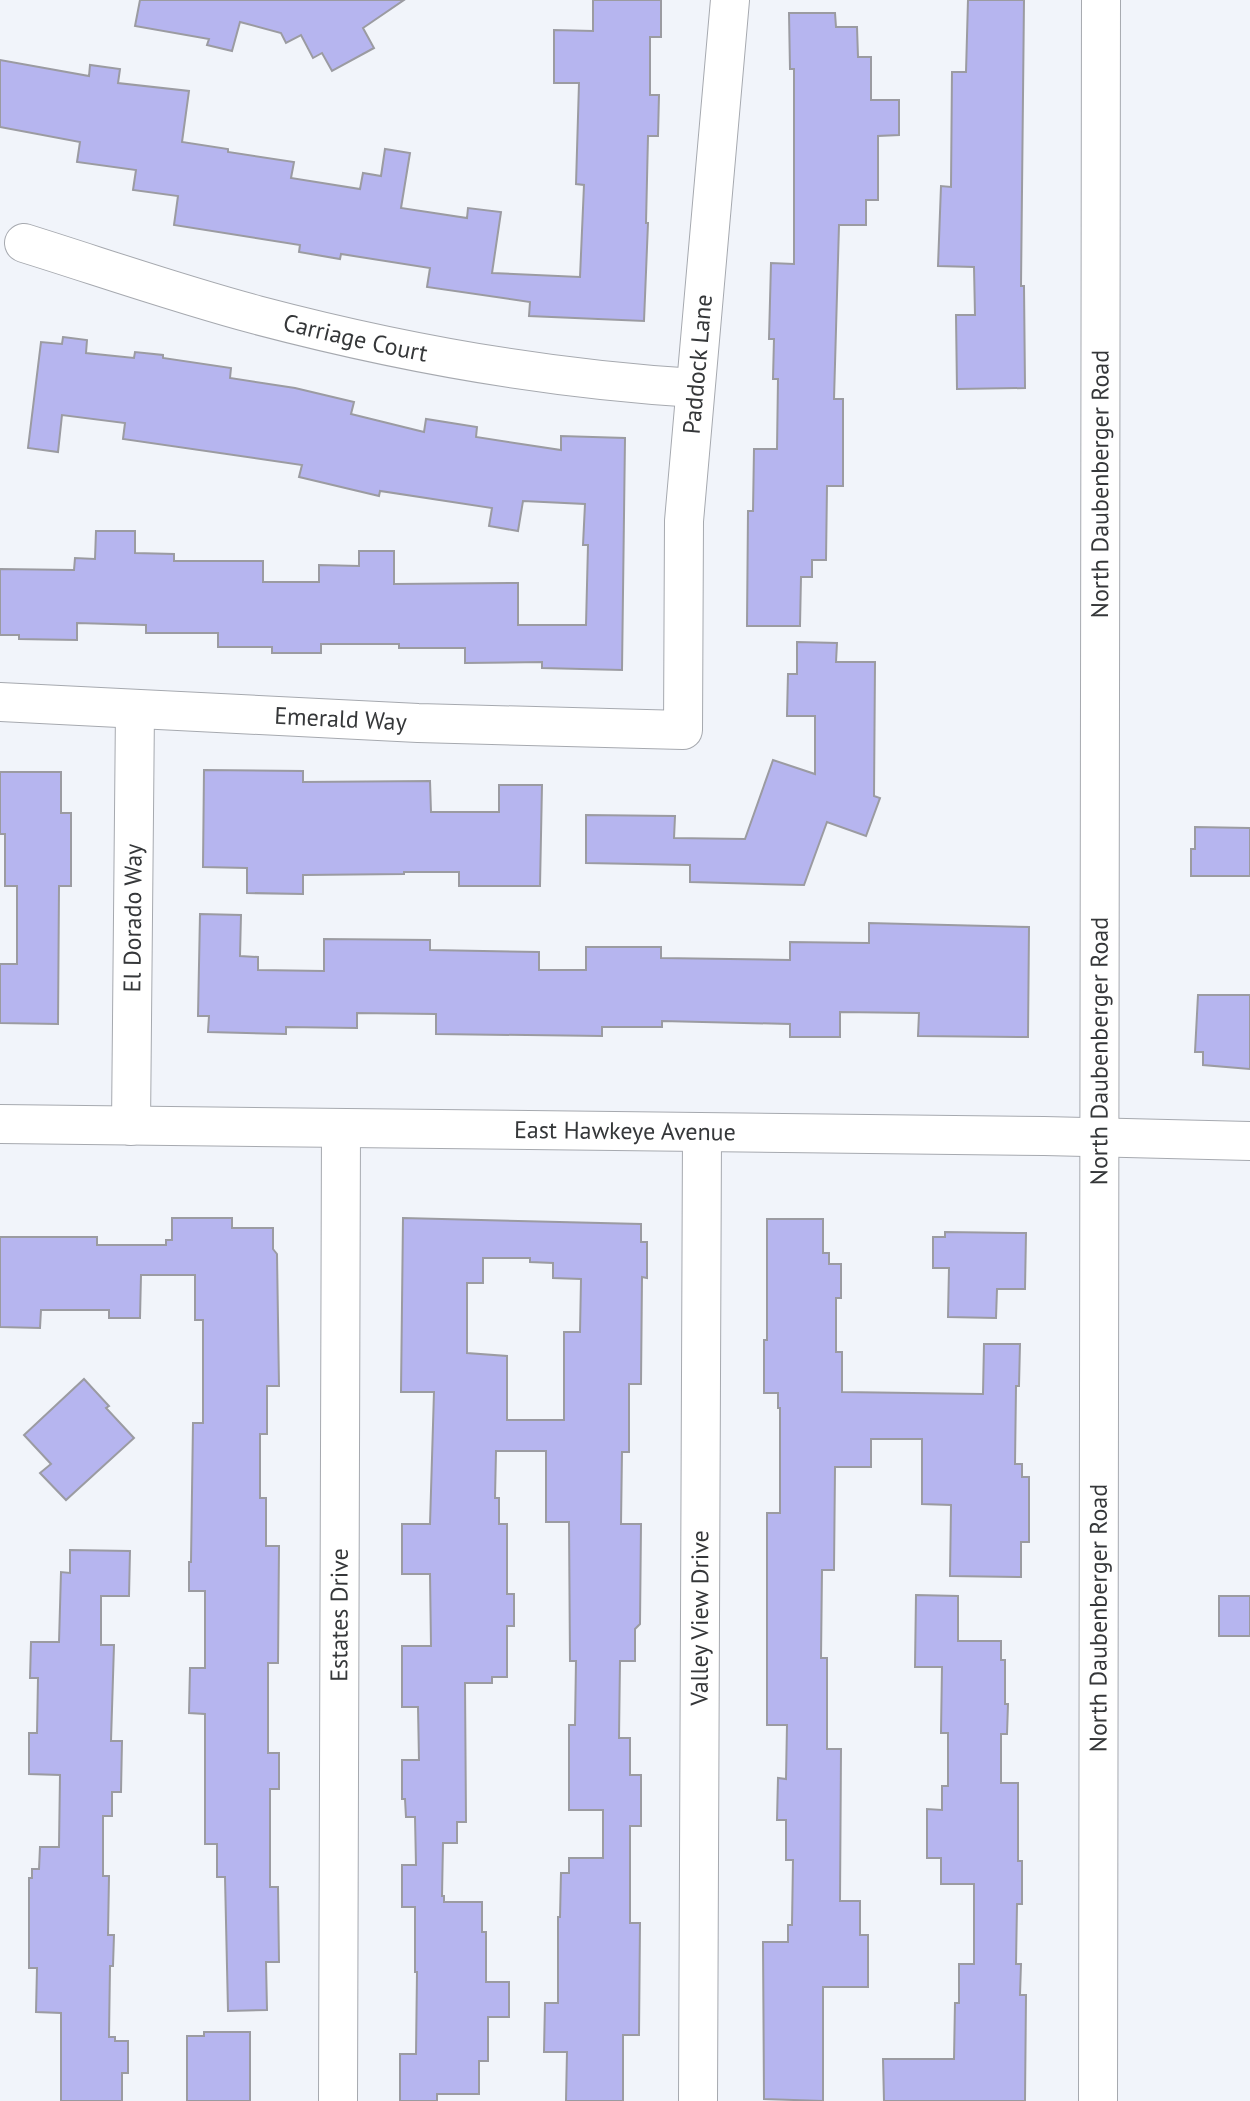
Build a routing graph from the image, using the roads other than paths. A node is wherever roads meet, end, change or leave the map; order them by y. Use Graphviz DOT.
graph roads {
  1 [pos="730,0"];
  2 [pos="1101,0"];
  3 [pos="24,243"];
  4 [pos="695,388"];
  5 [pos="0,702"];
  6 [pos="135,709"];
  7 [pos="683,730"];
  8 [pos="0,1124"];
  9 [pos="131,1126"];
  10 [pos="341,1128"];
  11 [pos="702,1133"];
  12 [pos="1101,1138"];
  13 [pos="1250,1141"];
  14 [pos="338,2101"];
  15 [pos="698,2101"];
  16 [pos="1098,2101"];
  1 -- 4 [label="street, Paddock Lane"];
  2 -- 12 [label="street, North Daubenberger Road"];
  3 -- 4 [label="street, Carriage Court"];
  4 -- 7 [label="street, Paddock Lane"];
  5 -- 6 [label="street, Emerald Way"];
  6 -- 7 [label="street, Emerald Way"];
  6 -- 9 [label="street, El Dorado Way"];
  8 -- 9 [label="street, East Hawkeye Avenue"];
  9 -- 10 [label="street, East Hawkeye Avenue"];
  10 -- 11 [label="street, East Hawkeye Avenue"];
  10 -- 14 [label="street, Estates Drive"];
  11 -- 12 [label="street, East Hawkeye Avenue"];
  11 -- 15 [label="street, Valley View Drive"];
  12 -- 13 [label="street, East Hawkeye Avenue"];
  12 -- 16 [label="street, North Daubenberger Road"];
}
